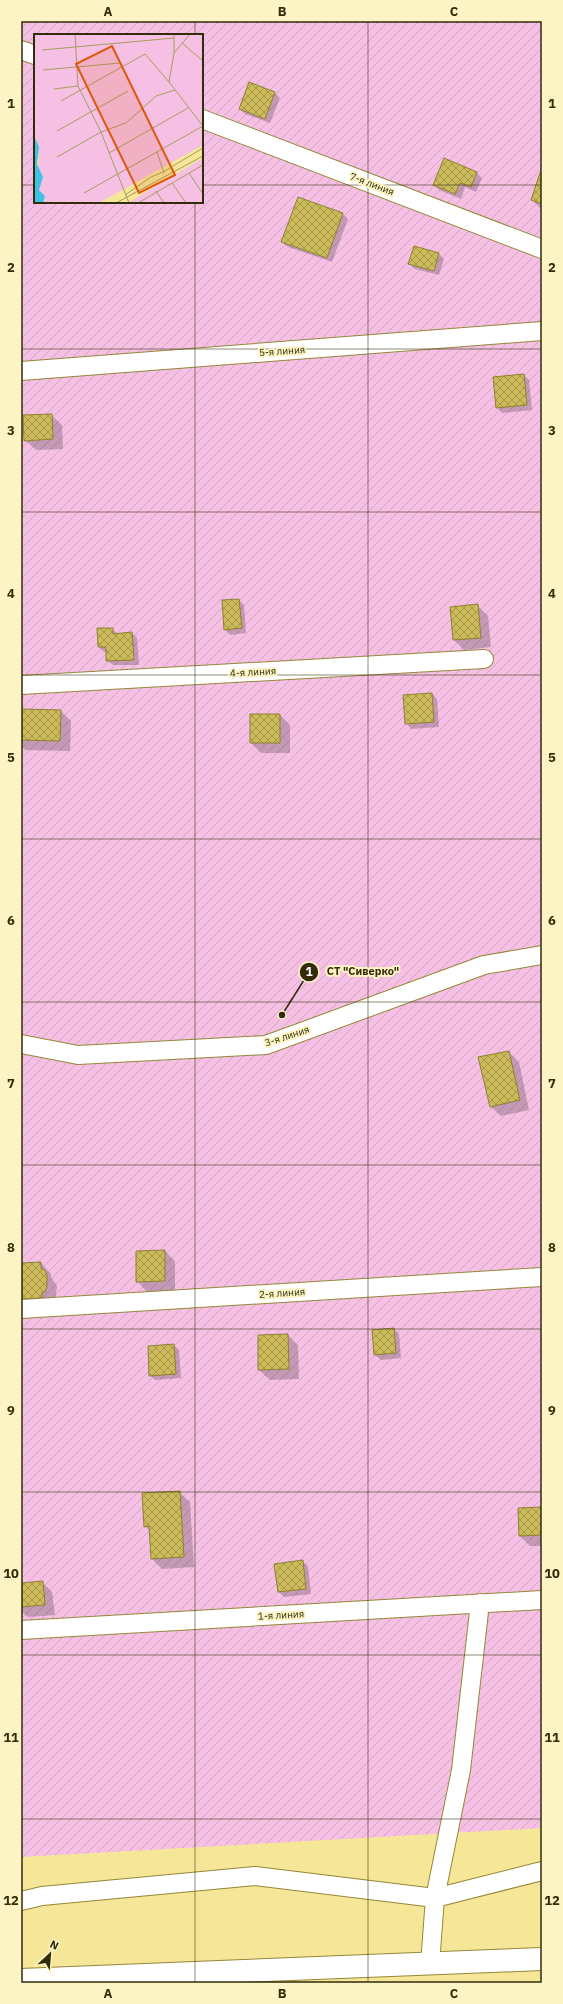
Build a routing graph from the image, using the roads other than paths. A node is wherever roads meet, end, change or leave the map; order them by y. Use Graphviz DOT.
graph roads {
  1 [pos="21,50"];
  2 [pos="34,55"];
  3 [pos="203,119"];
  4 [pos="542,249"];
  5 [pos="542,331"];
  6 [pos="21,371"];
  7 [pos="484,659"];
  8 [pos="21,685"];
  9 [pos="542,955"];
  10 [pos="21,1044"];
  11 [pos="542,1277"];
  12 [pos="21,1309"];
  13 [pos="542,1600"];
  14 [pos="480,1603"];
  15 [pos="21,1630"];
  16 [pos="542,1871"];
  17 [pos="435,1898"];
  18 [pos="21,1901"];
  19 [pos="542,1959"];
  20 [pos="430,1964"];
  21 [pos="21,1980"];
  1 -- 2 [label="lane"];
  3 -- 4 [label="lane, 7-я линия"];
  5 -- 6 [label="lane, 5-я линия"];
  7 -- 8 [label="lane, 4-я линия"];
  9 -- 10 [label="lane, 3-я линия"];
  11 -- 12 [label="lane, 2-я линия"];
  13 -- 14 [label="lane, 1-я линия"];
  14 -- 15 [label="lane, 1-я линия"];
  14 -- 17 [label="lane"];
  16 -- 17 [label="lane"];
  17 -- 18 [label="lane"];
  17 -- 20 [label="lane"];
  19 -- 20 [label="street"];
  20 -- 21 [label="street"];
}
